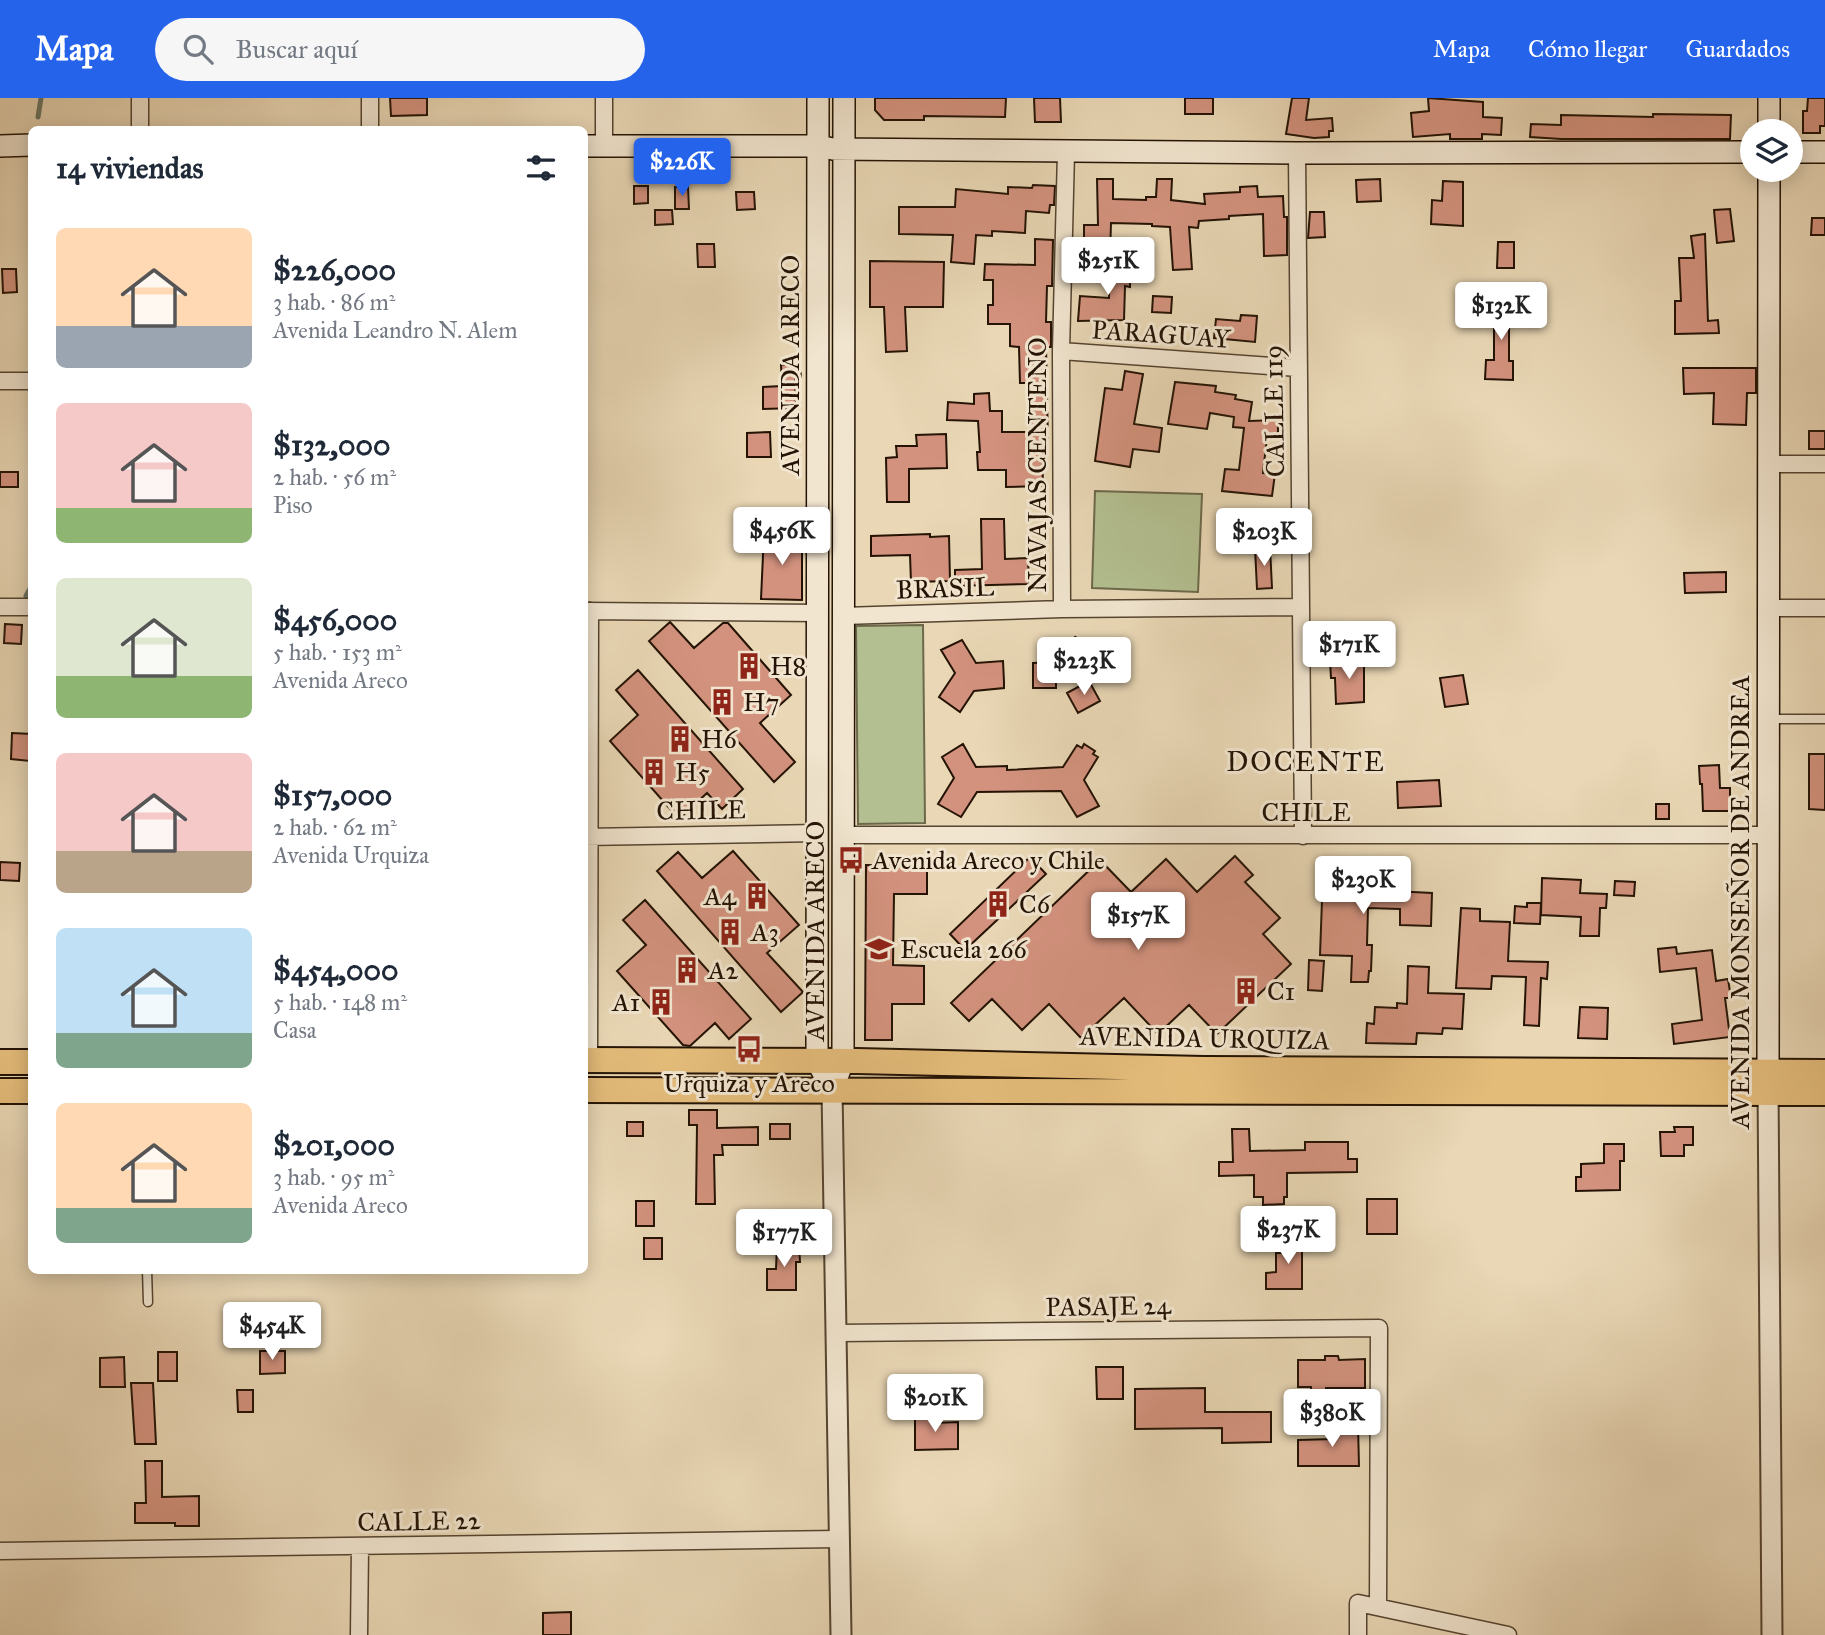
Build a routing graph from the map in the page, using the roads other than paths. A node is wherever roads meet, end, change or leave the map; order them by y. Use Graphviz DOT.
graph roads {
  1 [pos="140,98"];
  2 [pos="370,98"];
  3 [pos="604,98"];
  4 [pos="818,98"];
  5 [pos="844,98"];
  6 [pos="1769,98"];
  7 [pos="1769,119"];
  8 [pos="140,126"];
  9 [pos="370,126"];
  10 [pos="28,145"];
  11 [pos="0,146"];
  12 [pos="594,146"];
  13 [pos="818,146"];
  14 [pos="844,149"];
  15 [pos="1066,152"];
  16 [pos="1740,152"];
  17 [pos="1803,152"];
  18 [pos="1825,152"];
  19 [pos="1297,153"];
  20 [pos="1769,182"];
  21 [pos="1061,351"];
  22 [pos="1298,368"];
  23 [pos="0,381"];
  24 [pos="28,381"];
  25 [pos="1769,464"];
  26 [pos="1825,464"];
  27 [pos="0,607"];
  28 [pos="28,607"];
  29 [pos="1301,607"];
  30 [pos="1768,608"];
  31 [pos="1825,608"];
  32 [pos="1062,609"];
  33 [pos="588,611"];
  34 [pos="818,613"];
  35 [pos="844,615"];
  36 [pos="1768,719"];
  37 [pos="1825,719"];
  38 [pos="818,833"];
  39 [pos="843,835"];
  40 [pos="1768,835"];
  41 [pos="1303,836"];
  42 [pos="588,837"];
  43 [pos="588,1060"];
  44 [pos="817,1060"];
  45 [pos="843,1061"];
  46 [pos="0,1062"];
  47 [pos="28,1062"];
  48 [pos="1825,1072"];
  49 [pos="1768,1083"];
  50 [pos="588,1090"];
  51 [pos="832,1090"];
  52 [pos="0,1091"];
  53 [pos="28,1091"];
  54 [pos="1825,1093"];
  55 [pos="147,1274"];
  56 [pos="148,1302"];
  57 [pos="837,1333"];
  58 [pos="839,1539"];
  59 [pos="360,1546"];
  60 [pos="0,1551"];
  61 [pos="1378,1607"];
  62 [pos="359,1635"];
  63 [pos="841,1635"];
  64 [pos="1358,1635"];
  65 [pos="1508,1635"];
  66 [pos="1772,1635"];
  1 -- 8 [label="street"];
  2 -- 9 [label="street"];
  3 -- 12 [label="street"];
  4 -- 13 [label="main road, AVENIDA ARECO"];
  5 -- 14 [label="main road, AVENIDA ARECO"];
  6 -- 7 [label="main road"];
  10 -- 11 [label="main road"];
  12 -- 13 [label="main road"];
  13 -- 14 [label="main road"];
  13 -- 34 [label="main road, AVENIDA ARECO"];
  14 -- 15 [label="main road"];
  14 -- 35 [label="main road, AVENIDA ARECO"];
  15 -- 19 [label="main road"];
  15 -- 21 [label="street, NAVAJAS CENTENO"];
  16 -- 19 [label="main road"];
  17 -- 18 [label="main road"];
  19 -- 22 [label="street, CALLE 119"];
  20 -- 25 [label="main road, AVENIDA MONSEÑOR DE ANDREA"];
  21 -- 22 [label="street, PARAGUAY"];
  21 -- 32 [label="street, NAVAJAS CENTENO"];
  22 -- 29 [label="street, CALLE 119"];
  23 -- 24 [label="street"];
  25 -- 26 [label="street"];
  25 -- 30 [label="main road, AVENIDA MONSEÑOR DE ANDREA"];
  27 -- 28 [label="street"];
  29 -- 32 [label="street, BRASIL"];
  29 -- 41 [label="street, CALLE 119"];
  30 -- 31 [label="street"];
  30 -- 36 [label="main road, AVENIDA MONSEÑOR DE ANDREA"];
  32 -- 35 [label="street, BRASIL"];
  33 -- 34 [label="street"];
  34 -- 38 [label="main road, AVENIDA ARECO"];
  35 -- 39 [label="main road, AVENIDA ARECO"];
  36 -- 37 [label="lane"];
  36 -- 40 [label="main road, AVENIDA MONSEÑOR DE ANDREA"];
  38 -- 42 [label="street, CHILE"];
  38 -- 44 [label="main road, AVENIDA ARECO"];
  39 -- 41 [label="street, CHILE"];
  39 -- 45 [label="main road, AVENIDA ARECO"];
  40 -- 41 [label="street, CHILE"];
  40 -- 49 [label="main road, AVENIDA MONSEÑOR DE ANDREA"];
  43 -- 44 [label="main road, AVENIDA URQUIZA"];
  44 -- 45 [label="main road, AVENIDA URQUIZA"];
  44 -- 51 [label="main road, AVENIDA ARECO"];
  45 -- 49 [label="main road, AVENIDA URQUIZA"];
  45 -- 51 [label="main road, AVENIDA ARECO"];
  46 -- 47 [label="main road"];
  48 -- 49 [label="main road, AVENIDA URQUIZA"];
  49 -- 51 [label="main road, AVENIDA URQUIZA"];
  49 -- 54 [label="main road, AVENIDA URQUIZA"];
  49 -- 66 [label="street, AVENIDA MONSEÑOR DE ANDREA"];
  50 -- 51 [label="main road, AVENIDA URQUIZA"];
  51 -- 57 [label="street, AVENIDA ARECO"];
  52 -- 53 [label="main road"];
  55 -- 56 [label="lane"];
  57 -- 58 [label="street, AVENIDA ARECO"];
  57 -- 61 [label="street, PASAJE 24"];
  58 -- 59 [label="street, CALLE 22"];
  58 -- 63 [label="street, AVENIDA ARECO"];
  59 -- 60 [label="street, CALLE 22"];
  59 -- 62 [label="street"];
  61 -- 64 [label="street"];
  61 -- 65 [label="street"];
}
